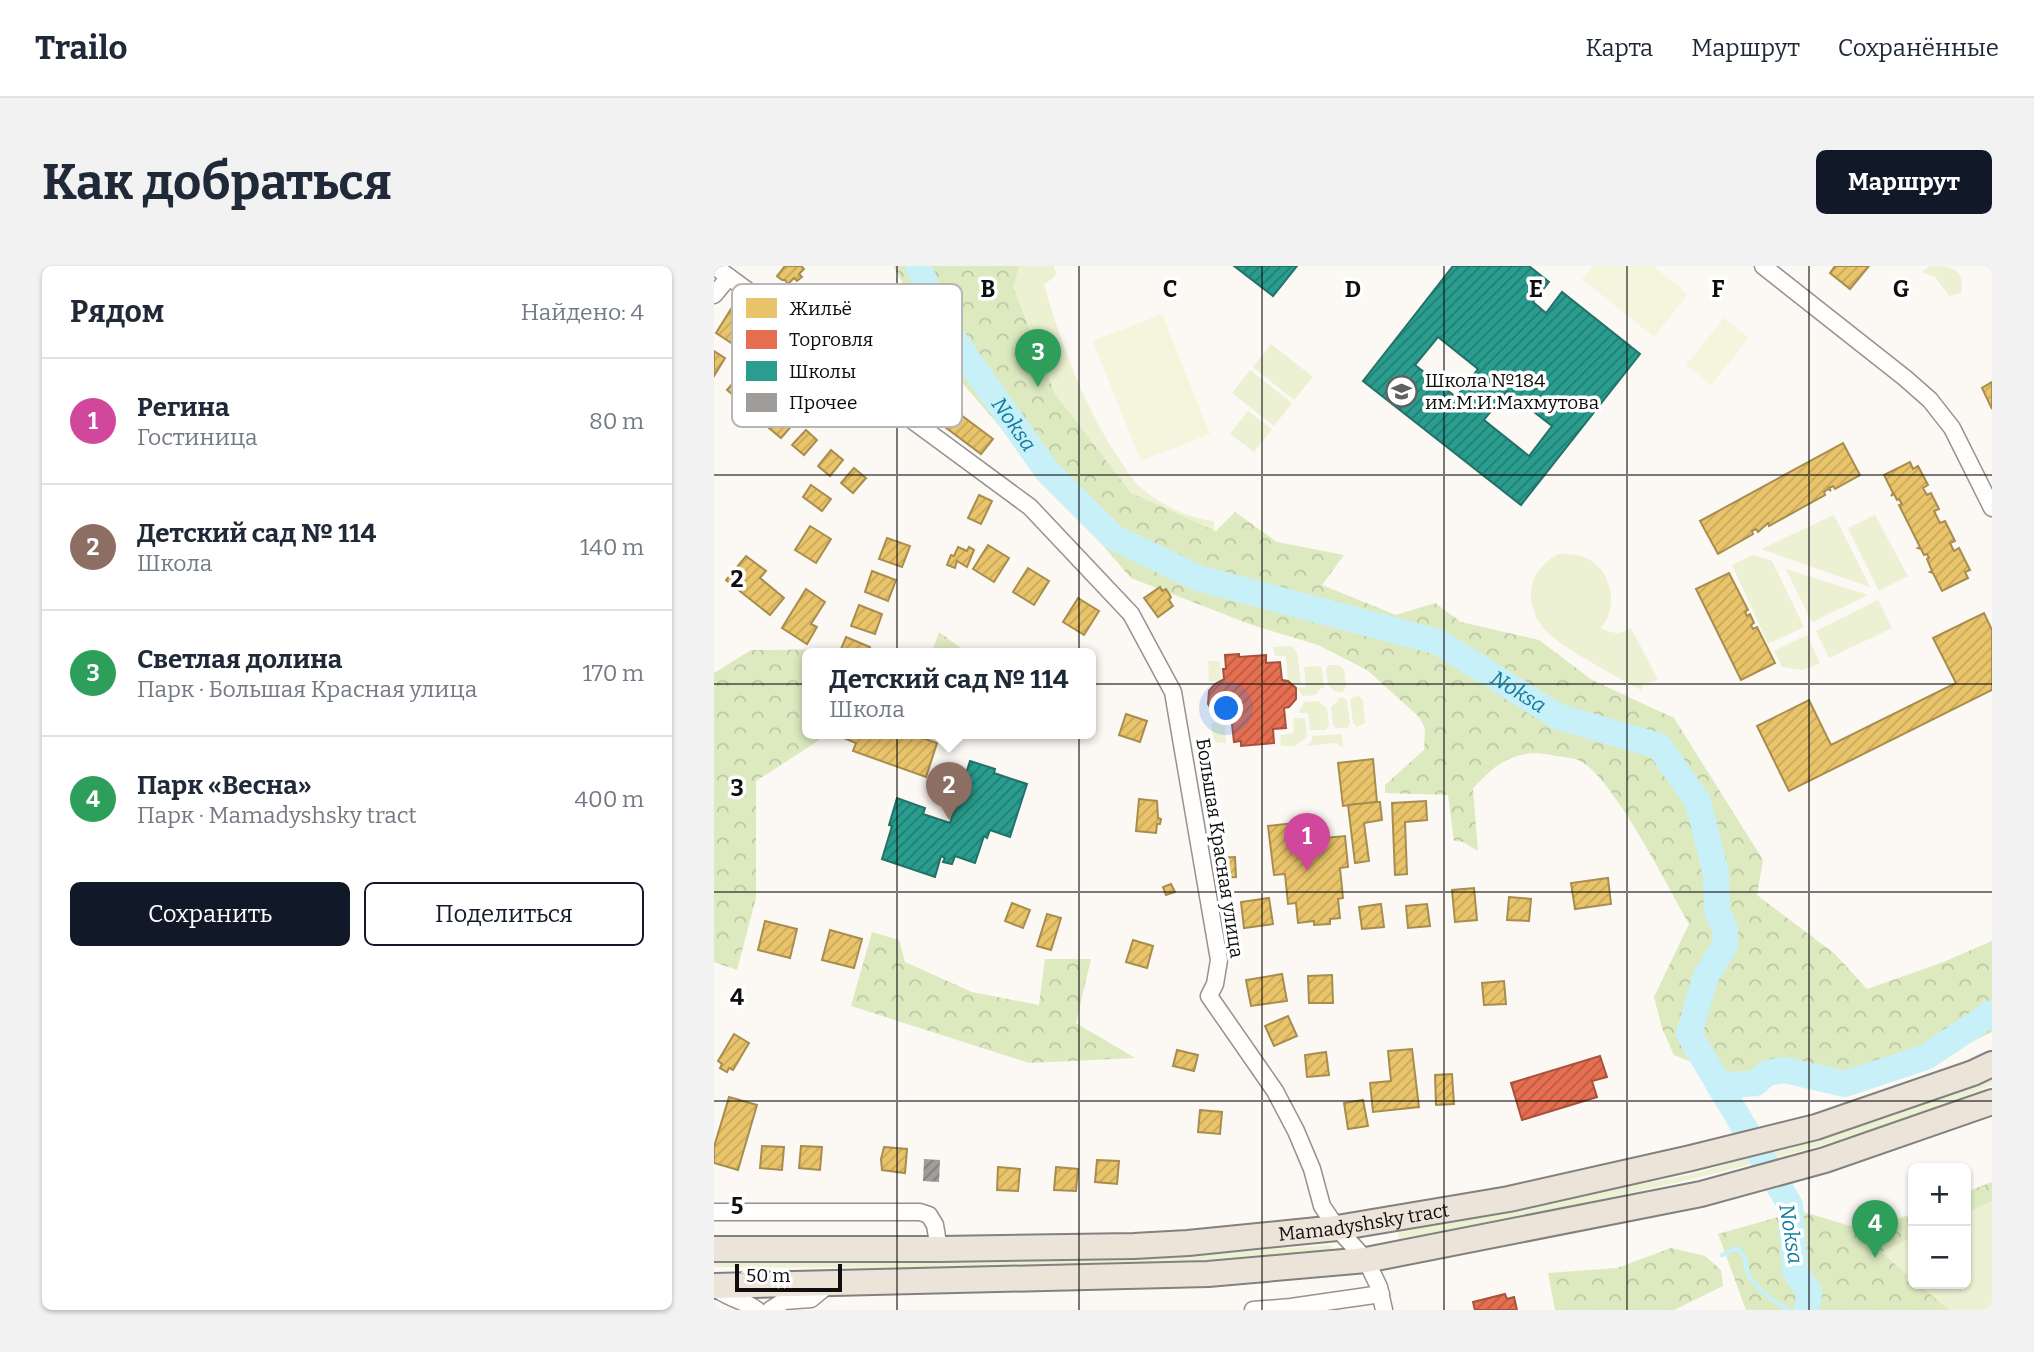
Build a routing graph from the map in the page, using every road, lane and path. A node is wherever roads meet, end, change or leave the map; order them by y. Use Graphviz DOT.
graph roads {
  1 [pos="1763,266"];
  2 [pos="714,267"];
  3 [pos="729,276"];
  4 [pos="740,284"];
  5 [pos="714,295"];
  6 [pos="921,427"];
  7 [pos="1992,508"];
  8 [pos="1992,1064"];
  9 [pos="1992,1102"];
  10 [pos="714,1212"];
  11 [pos="1337,1228"];
  12 [pos="714,1249"];
  13 [pos="939,1249"];
  14 [pos="1366,1260"];
  15 [pos="828,1285"];
  16 [pos="714,1286"];
  17 [pos="1382,1302"];
  18 [pos="757,1310"];
  19 [pos="770,1310"];
  20 [pos="1254,1310"];
  1 -- 7 [label="street"];
  2 -- 3 [label="street, Большая Красная улица"];
  3 -- 4 [label="street, Большая Красная улица"];
  3 -- 5 [label="street"];
  6 -- 11 [label="street, Большая Красная улица"];
  8 -- 11 [label="main road, Mamadyshsky tract"];
  9 -- 14 [label="main road, Mamadyshsky tract"];
  10 -- 13 [label="street"];
  11 -- 13 [label="main road, Mamadyshsky tract"];
  11 -- 14 [label="street, Большая Красная улица"];
  12 -- 13 [label="main road, Mamadyshsky tract"];
  14 -- 15 [label="main road, Mamadyshsky tract"];
  14 -- 17 [label="street, Большая Красная улица"];
  15 -- 16 [label="main road, Mamadyshsky tract"];
  15 -- 19 [label="street"];
  16 -- 18 [label="street"];
  17 -- 20 [label="street"];
}
